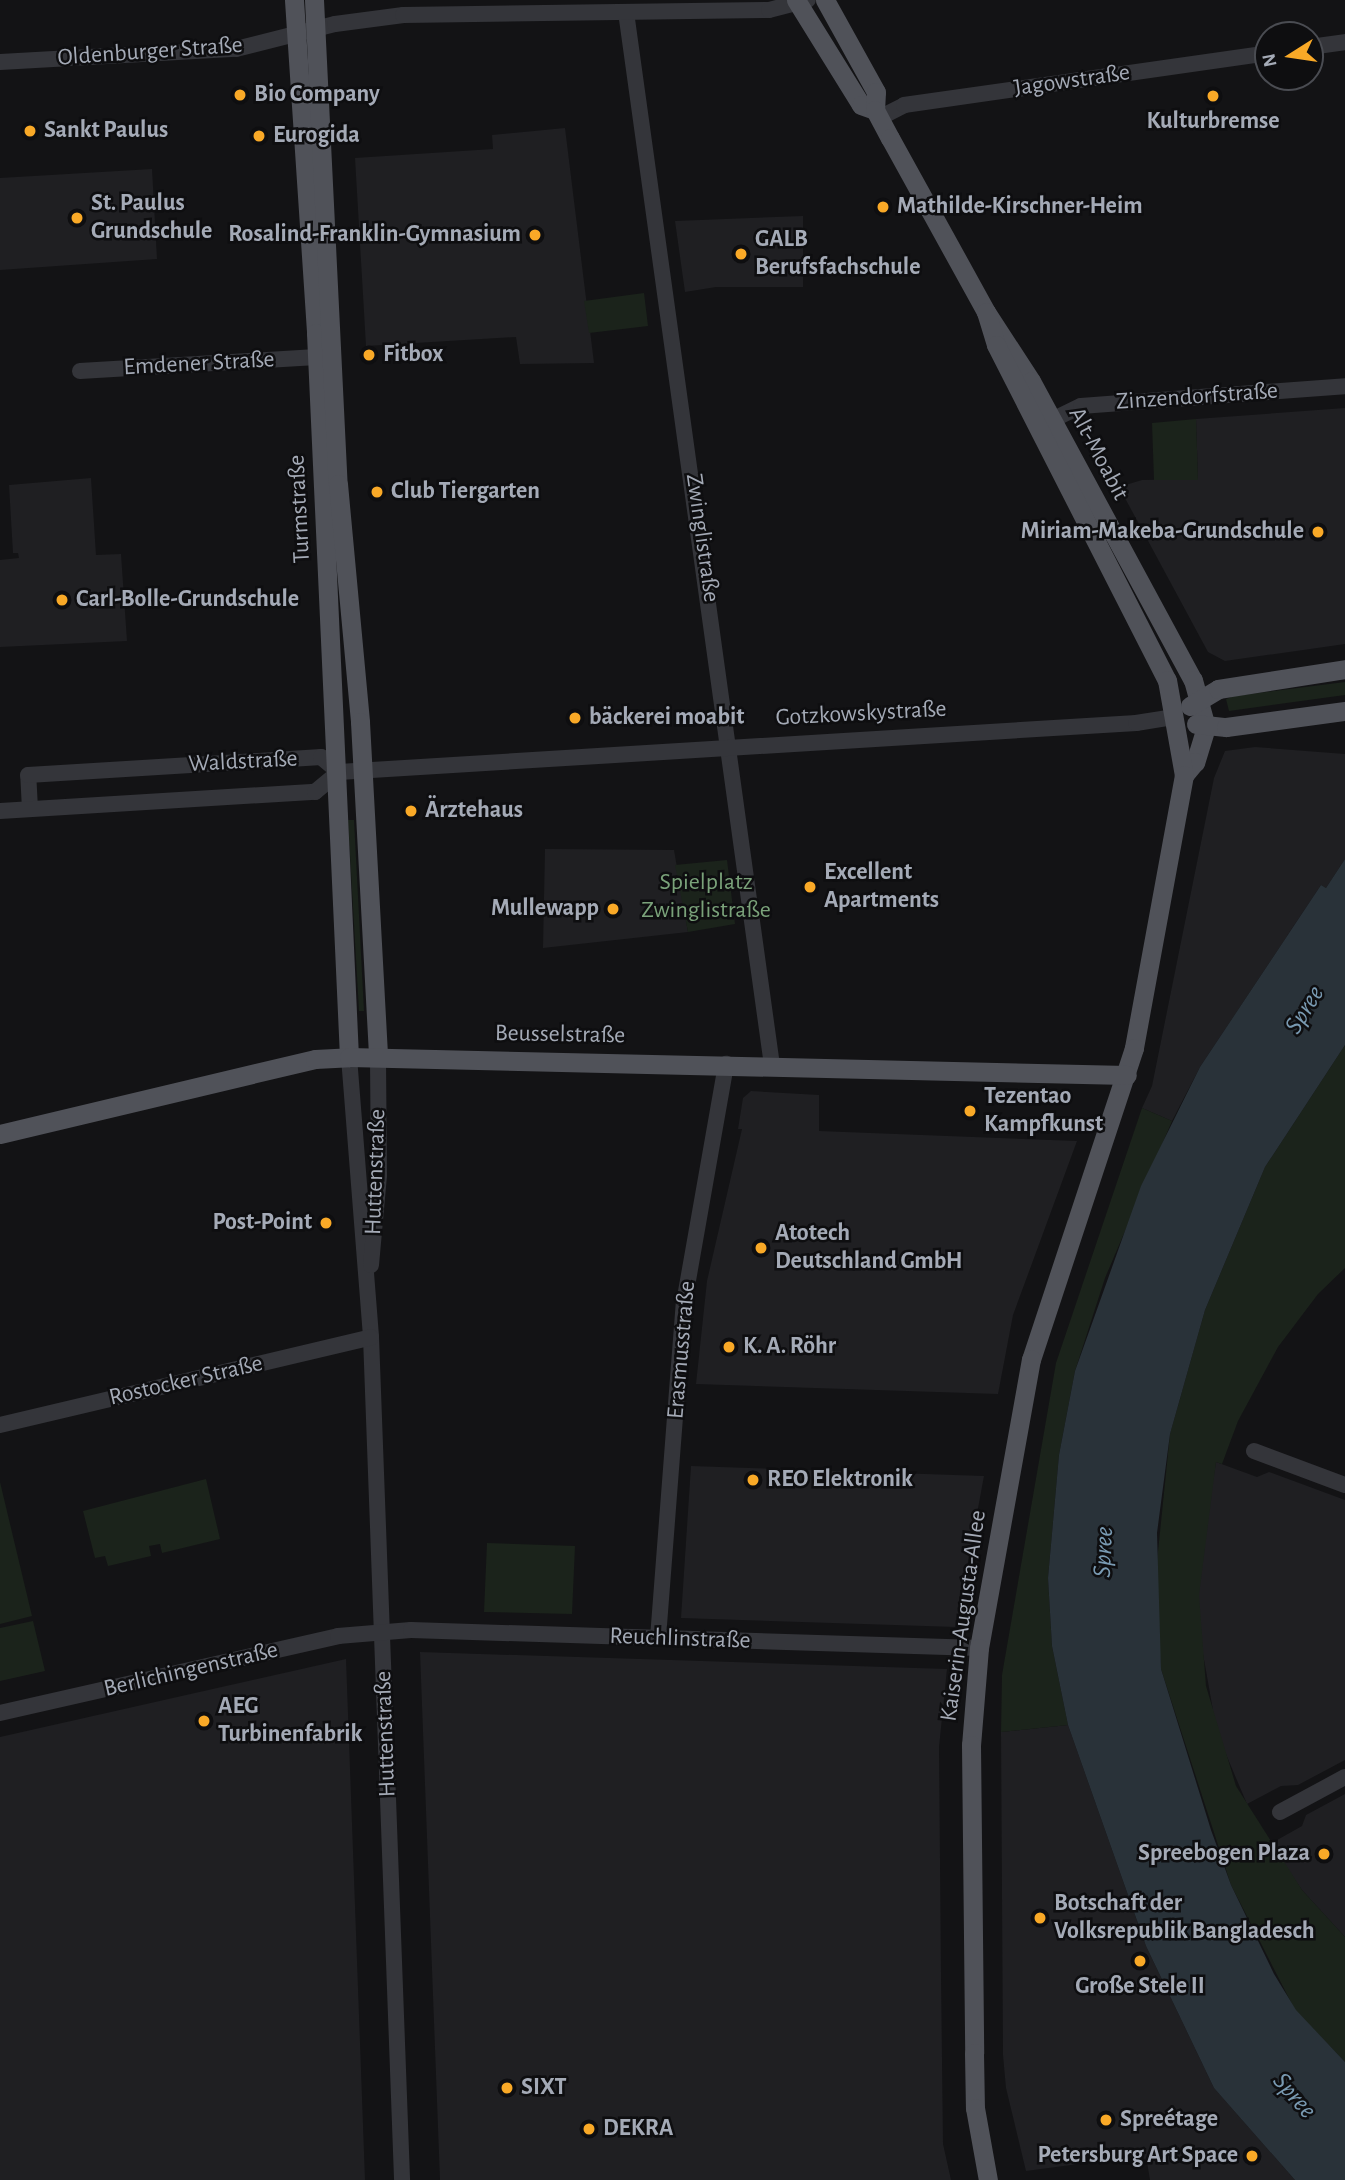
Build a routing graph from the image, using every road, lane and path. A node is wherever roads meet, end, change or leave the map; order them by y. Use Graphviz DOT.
graph roads {
  1 [pos="294,0"];
  2 [pos="314,0"];
  3 [pos="825,0"];
  4 [pos="801,1"];
  5 [pos="626,12"];
  6 [pos="307,32"];
  7 [pos="1345,42"];
  8 [pos="1324,45"];
  9 [pos="1254,55"];
  10 [pos="0,62"];
  11 [pos="877,114"];
  12 [pos="986,312"];
  13 [pos="317,357"];
  14 [pos="80,371"];
  15 [pos="1345,386"];
  16 [pos="1052,420"];
  17 [pos="341,648"];
  18 [pos="1345,669"];
  19 [pos="1201,698"];
  20 [pos="1345,711"];
  21 [pos="1175,717"];
  22 [pos="1206,727"];
  23 [pos="729,746"];
  24 [pos="363,770"];
  25 [pos="339,772"];
  26 [pos="1184,775"];
  27 [pos="30,810"];
  28 [pos="0,811"];
  29 [pos="378,1056"];
  30 [pos="349,1057"];
  31 [pos="726,1064"];
  32 [pos="772,1066"];
  33 [pos="1127,1075"];
  34 [pos="0,1135"];
  35 [pos="369,1288"];
  36 [pos="371,1337"];
  37 [pos="0,1426"];
  38 [pos="1254,1451"];
  39 [pos="1345,1485"];
  40 [pos="382,1632"];
  41 [pos="658,1638"];
  42 [pos="979,1648"];
  43 [pos="0,1713"];
  44 [pos="1345,1777"];
  45 [pos="1279,1812"];
  46 [pos="402,2180"];
  47 [pos="988,2180"];
  1 -- 6 [label="main road, Turmstraße"];
  2 -- 6 [label="main road, Turmstraße"];
  3 -- 11 [label="main road, Alt-Moabit"];
  4 -- 5 [label="street, Oldenburger Straße"];
  4 -- 11 [label="main road, Alt-Moabit"];
  5 -- 6 [label="street, Oldenburger Straße"];
  5 -- 23 [label="street, Zwinglistraße"];
  6 -- 10 [label="street, Oldenburger Straße"];
  6 -- 13 [label="main road, Turmstraße"];
  6 -- 17 [label="main road, Turmstraße"];
  7 -- 8 [label="street"];
  9 -- 11 [label="street, Jagowstraße"];
  11 -- 12 [label="main road, Alt-Moabit"];
  12 -- 16 [label="main road, Alt-Moabit"];
  12 -- 21 [label="main road, Alt-Moabit"];
  13 -- 14 [label="street, Emdener Straße"];
  13 -- 17 [label="main road, Turmstraße"];
  15 -- 16 [label="street, Zinzendorfstraße"];
  16 -- 19 [label="main road, Alt-Moabit"];
  17 -- 24 [label="main road, Turmstraße"];
  17 -- 25 [label="main road, Turmstraße"];
  18 -- 19 [label="main road, Gotzkowskystraße"];
  19 -- 21 [label="main road, Gotzkowskystraße"];
  19 -- 22 [label="main road, Alt-Moabit"];
  20 -- 22 [label="main road, Gotzkowskystraße"];
  21 -- 22 [label="main road, Gotzkowskystraße"];
  21 -- 23 [label="street, Gotzkowskystraße"];
  21 -- 26 [label="main road, Alt-Moabit"];
  22 -- 26 [label="main road, Alt-Moabit"];
  23 -- 24 [label="street, Gotzkowskystraße"];
  23 -- 32 [label="street, Zwinglistraße"];
  24 -- 25 [label="street, Gotzkowskystraße"];
  24 -- 29 [label="main road, Turmstraße"];
  25 -- 27 [label="street, Waldstraße"];
  25 -- 27 [label="street, Waldstraße"];
  25 -- 30 [label="main road, Turmstraße"];
  26 -- 33 [label="main road, Alt-Moabit"];
  27 -- 28 [label="street, Waldstraße"];
  29 -- 30 [label="main road, Beusselstraße"];
  29 -- 31 [label="main road, Beusselstraße"];
  29 -- 35 [label="street, Huttenstraße"];
  30 -- 34 [label="main road, Beusselstraße"];
  30 -- 35 [label="street, Huttenstraße"];
  31 -- 32 [label="main road, Beusselstraße"];
  31 -- 41 [label="street, Erasmusstraße"];
  32 -- 33 [label="main road, Beusselstraße"];
  33 -- 42 [label="main road, Kaiserin-Augusta-Allee"];
  35 -- 36 [label="street, Huttenstraße"];
  36 -- 37 [label="street, Rostocker Straße"];
  36 -- 40 [label="street, Huttenstraße"];
  38 -- 39 [label="street"];
  40 -- 41 [label="street, Reuchlinstraße"];
  40 -- 43 [label="street, Berlichingenstraße"];
  40 -- 46 [label="street, Huttenstraße"];
  41 -- 42 [label="street, Reuchlinstraße"];
  42 -- 47 [label="main road, Kaiserin-Augusta-Allee"];
  44 -- 45 [label="street"];
}
